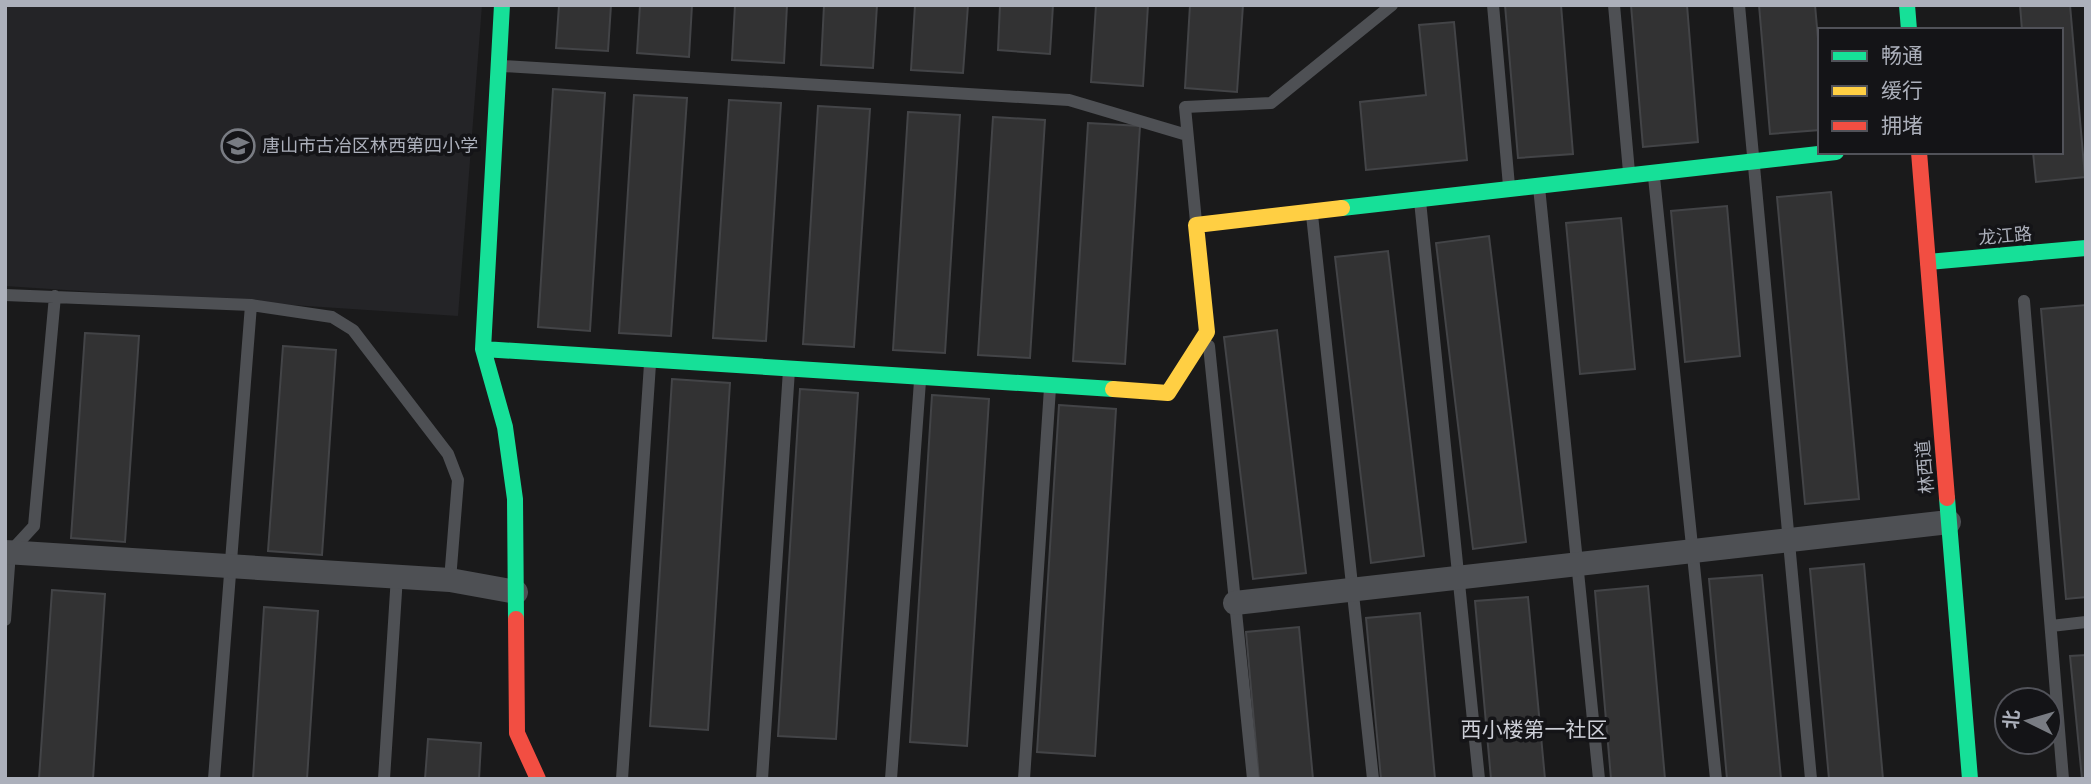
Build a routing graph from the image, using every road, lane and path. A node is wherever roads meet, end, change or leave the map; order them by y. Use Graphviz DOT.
graph roads {
  1 [pos="502,5"];
  2 [pos="1392,5"];
  3 [pos="1493,5"];
  4 [pos="1614,5"];
  5 [pos="1739,5"];
  6 [pos="1908,5"];
  7 [pos="1909,28"];
  8 [pos="499,66"];
  9 [pos="1187,135"];
  10 [pos="1818,154"];
  11 [pos="1919,154"];
  12 [pos="1754,161"];
  13 [pos="1654,174"];
  14 [pos="1629,176"];
  15 [pos="1539,186"];
  16 [pos="1510,190"];
  17 [pos="1420,200"];
  18 [pos="1312,212"];
  19 [pos="1196,225"];
  20 [pos="2086,248"];
  21 [pos="1928,262"];
  22 [pos="5,295"];
  23 [pos="55,296"];
  24 [pos="2024,301"];
  25 [pos="251,305"];
  26 [pos="1207,332"];
  27 [pos="482,349"];
  28 [pos="650,360"];
  29 [pos="789,368"];
  30 [pos="920,377"];
  31 [pos="1051,385"];
  32 [pos="1949,522"];
  33 [pos="1789,540"];
  34 [pos="1693,551"];
  35 [pos="8,552"];
  36 [pos="1577,564"];
  37 [pos="231,565"];
  38 [pos="397,576"];
  39 [pos="1459,578"];
  40 [pos="450,580"];
  41 [pos="1353,590"];
  42 [pos="516,592"];
  43 [pos="1235,604"];
  44 [pos="5,620"];
  45 [pos="2086,622"];
  46 [pos="2051,626"];
  47 [pos="214,779"];
  48 [pos="384,779"];
  49 [pos="538,779"];
  50 [pos="622,779"];
  51 [pos="762,779"];
  52 [pos="891,779"];
  53 [pos="1024,779"];
  54 [pos="1253,779"];
  55 [pos="1373,779"];
  56 [pos="1479,779"];
  57 [pos="1599,779"];
  58 [pos="1716,779"];
  59 [pos="1811,779"];
  60 [pos="1970,779"];
  61 [pos="2063,779"];
  1 -- 8 [label="street"];
  2 -- 9 [label="lane"];
  3 -- 16 [label="lane"];
  4 -- 14 [label="lane"];
  5 -- 12 [label="lane"];
  6 -- 7 [label="street"];
  8 -- 9 [label="lane"];
  8 -- 27 [label="street"];
  9 -- 19 [label="lane"];
  10 -- 12 [label="street"];
  11 -- 21 [label="street, 林西道"];
  12 -- 13 [label="street"];
  12 -- 33 [label="lane"];
  13 -- 14 [label="street"];
  13 -- 34 [label="lane"];
  14 -- 15 [label="street"];
  15 -- 16 [label="street"];
  15 -- 36 [label="lane"];
  16 -- 17 [label="street"];
  17 -- 18 [label="street"];
  17 -- 39 [label="lane"];
  18 -- 19 [label="street"];
  18 -- 41 [label="lane"];
  19 -- 26 [label="street"];
  20 -- 21 [label="street, 龙江路"];
  21 -- 32 [label="street, 林西道"];
  22 -- 23 [label="lane"];
  23 -- 25 [label="lane"];
  23 -- 35 [label="lane"];
  24 -- 46 [label="lane"];
  25 -- 37 [label="lane"];
  25 -- 40 [label="lane"];
  26 -- 31 [label="street"];
  26 -- 43 [label="lane"];
  27 -- 28 [label="street"];
  27 -- 42 [label="street"];
  28 -- 29 [label="street"];
  28 -- 50 [label="lane"];
  29 -- 30 [label="street"];
  29 -- 51 [label="lane"];
  30 -- 31 [label="street"];
  30 -- 52 [label="lane"];
  31 -- 53 [label="lane"];
  32 -- 33 [label="street"];
  32 -- 60 [label="street, 林西道"];
  33 -- 34 [label="street"];
  33 -- 59 [label="lane"];
  34 -- 36 [label="street"];
  34 -- 58 [label="lane"];
  35 -- 37 [label="street"];
  35 -- 44 [label="lane"];
  36 -- 39 [label="street"];
  36 -- 57 [label="lane"];
  37 -- 38 [label="street"];
  37 -- 47 [label="lane"];
  38 -- 40 [label="street"];
  38 -- 48 [label="lane"];
  39 -- 41 [label="street"];
  39 -- 56 [label="lane"];
  40 -- 42 [label="street"];
  41 -- 43 [label="street"];
  41 -- 55 [label="lane"];
  42 -- 49 [label="street"];
  43 -- 54 [label="lane"];
  45 -- 46 [label="lane"];
  46 -- 61 [label="lane"];
}
